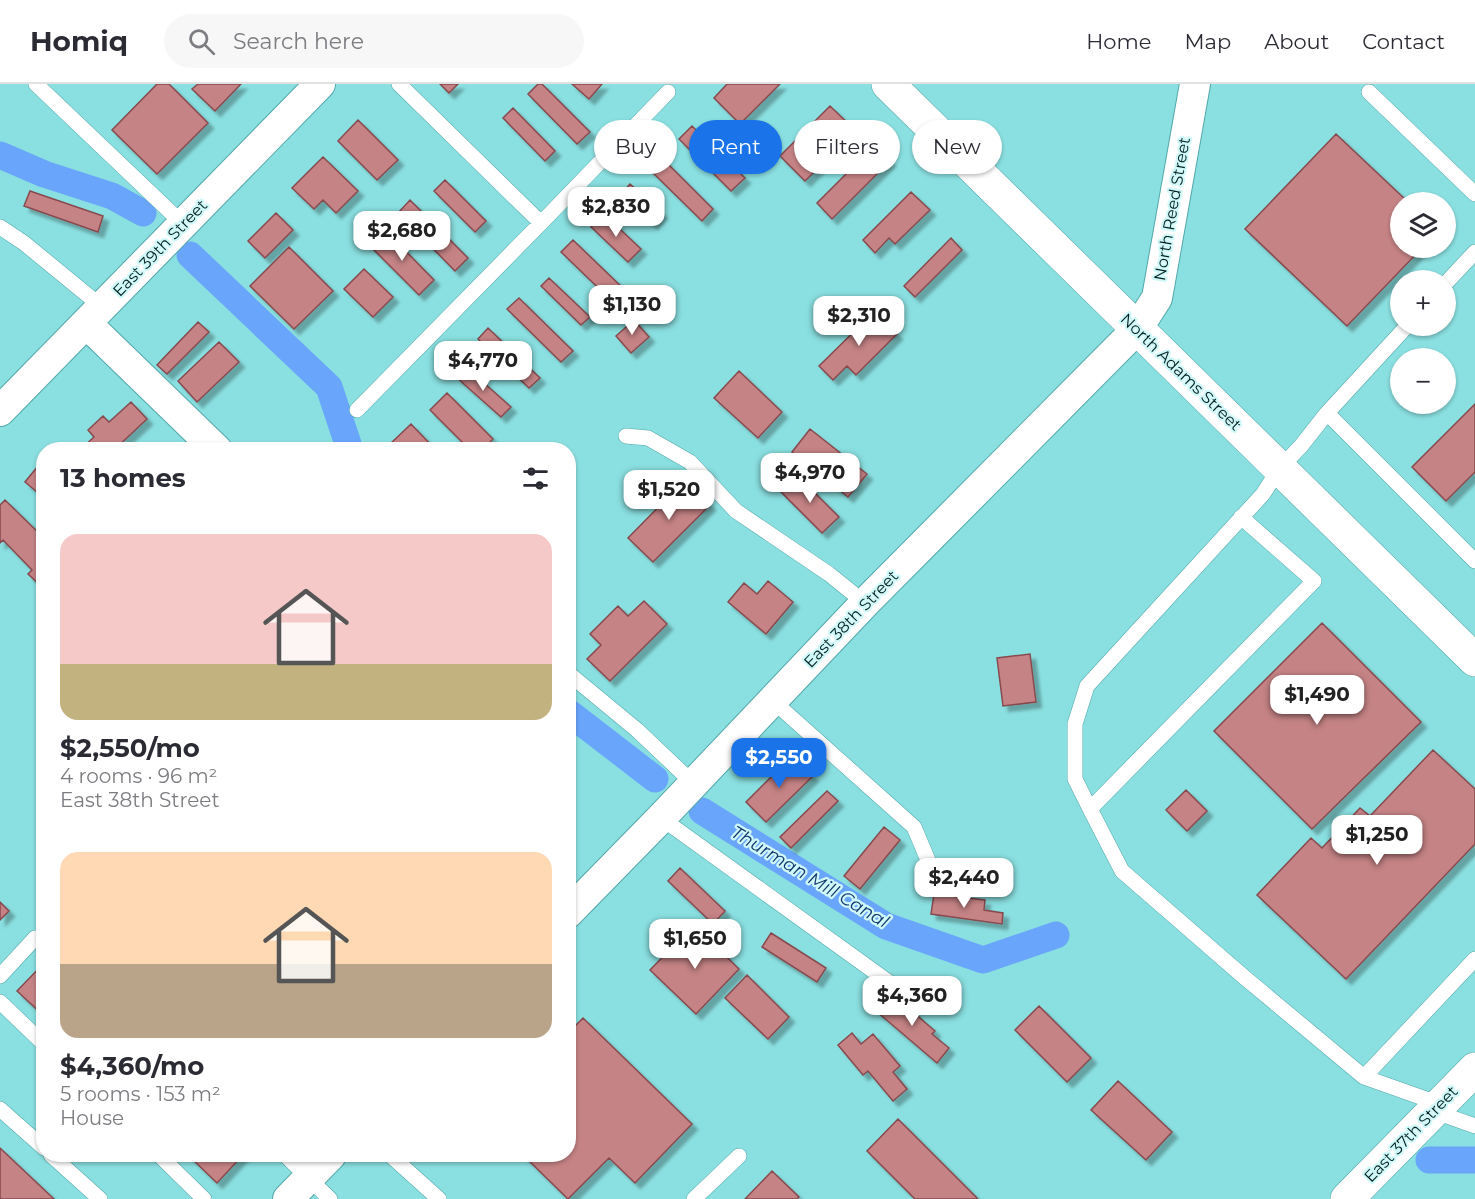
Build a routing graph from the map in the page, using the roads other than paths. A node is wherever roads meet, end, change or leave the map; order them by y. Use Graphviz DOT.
graph roads {
  1 [pos="36,84"];
  2 [pos="399,84"];
  3 [pos="888,84"];
  4 [pos="1195,84"];
  5 [pos="311,87"];
  6 [pos="668,92"];
  7 [pos="1370,92"];
  8 [pos="1475,194"];
  9 [pos="541,223"];
  10 [pos="183,225"];
  11 [pos="0,227"];
  12 [pos="1475,252"];
  13 [pos="1456,272"];
  14 [pos="94,315"];
  15 [pos="1137,329"];
  16 [pos="1398,336"];
  17 [pos="357,410"];
  18 [pos="0,411"];
  19 [pos="1327,412"];
  20 [pos="626,436"];
  21 [pos="210,442"];
  22 [pos="1279,469"];
  23 [pos="1241,517"];
  24 [pos="1475,561"];
  25 [pos="865,603"];
  26 [pos="1475,660"];
  27 [pos="576,680"];
  28 [pos="773,701"];
  29 [pos="694,784"];
  30 [pos="1090,809"];
  31 [pos="661,818"];
  32 [pos="930,865"];
  33 [pos="576,905"];
  34 [pos="36,939"];
  35 [pos="1475,959"];
  36 [pos="0,976"];
  37 [pos="890,983"];
  38 [pos="0,1002"];
  39 [pos="36,1036"];
  40 [pos="1475,1069"];
  41 [pos="1364,1077"];
  42 [pos="1436,1108"];
  43 [pos="0,1109"];
  44 [pos="1475,1126"];
  45 [pos="36,1141"];
  46 [pos="739,1156"];
  47 [pos="59,1162"];
  48 [pos="166,1162"];
  49 [pos="292,1162"];
  50 [pos="324,1162"];
  51 [pos="398,1162"];
  52 [pos="309,1178"];
  53 [pos="100,1199"];
  54 [pos="204,1199"];
  55 [pos="288,1199"];
  56 [pos="330,1199"];
  57 [pos="439,1199"];
  58 [pos="694,1199"];
  59 [pos="1347,1199"];
  1 -- 10 [label="lane"];
  2 -- 9 [label="lane"];
  3 -- 15 [label="street, North Adams Street"];
  4 -- 15 [label="street, North Reed Street"];
  5 -- 10 [label="street, East 39th Street"];
  6 -- 9 [label="lane"];
  7 -- 8 [label="lane"];
  9 -- 17 [label="lane"];
  10 -- 14 [label="street, East 39th Street"];
  11 -- 14 [label="lane"];
  12 -- 13 [label="lane"];
  14 -- 18 [label="street, East 39th Street"];
  14 -- 21 [label="street"];
  15 -- 22 [label="street, North Adams Street"];
  15 -- 25 [label="street, East 38th Street"];
  16 -- 19 [label="lane"];
  19 -- 22 [label="lane"];
  19 -- 24 [label="lane"];
  20 -- 25 [label="lane"];
  22 -- 23 [label="lane"];
  22 -- 26 [label="street, North Adams Street"];
  23 -- 30 [label="lane"];
  23 -- 30 [label="lane"];
  25 -- 28 [label="street, East 38th Street"];
  27 -- 29 [label="lane"];
  28 -- 29 [label="street, East 38th Street"];
  28 -- 32 [label="lane"];
  29 -- 31 [label="street, East 38th Street"];
  30 -- 41 [label="lane"];
  31 -- 33 [label="street, East 38th Street"];
  31 -- 37 [label="lane"];
  34 -- 36 [label="lane"];
  35 -- 41 [label="lane"];
  38 -- 39 [label="lane"];
  40 -- 42 [label="street, East 37th Street"];
  41 -- 42 [label="lane"];
  42 -- 44 [label="lane"];
  42 -- 59 [label="street, East 37th Street"];
  43 -- 45 [label="lane"];
  46 -- 58 [label="lane"];
  47 -- 53 [label="lane"];
  48 -- 54 [label="lane"];
  49 -- 52 [label="lane"];
  50 -- 52 [label="street"];
  51 -- 57 [label="lane"];
  52 -- 55 [label="street"];
  52 -- 56 [label="lane"];
}
